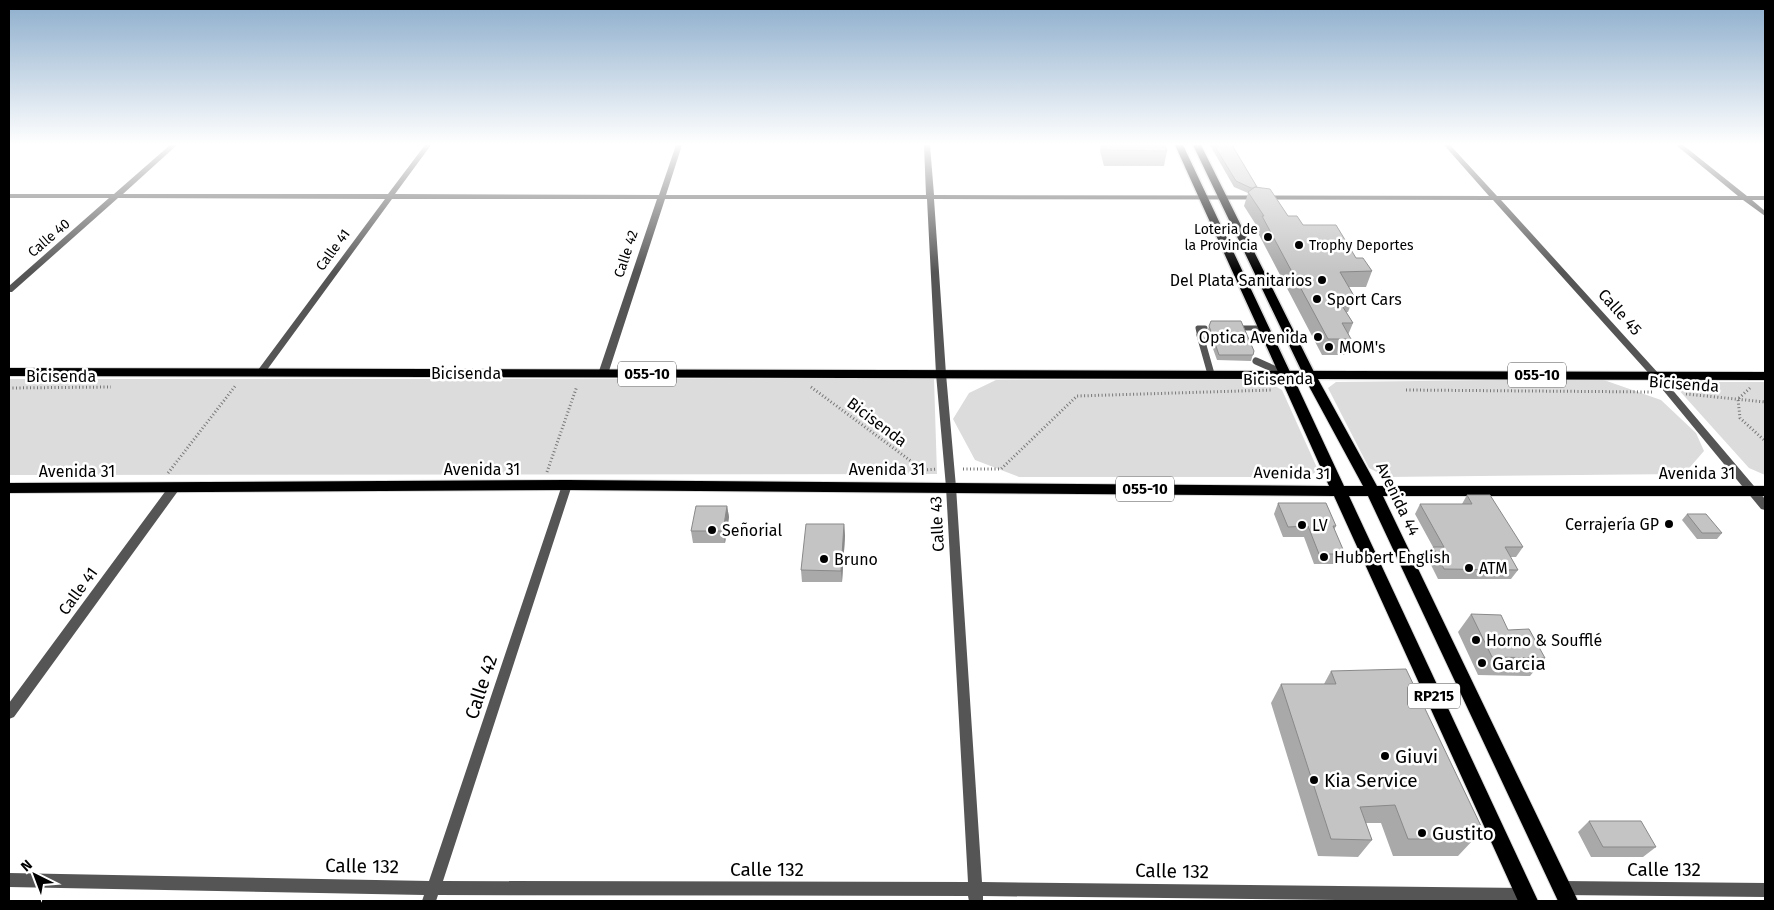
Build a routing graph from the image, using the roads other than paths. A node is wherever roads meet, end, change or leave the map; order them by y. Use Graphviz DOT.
graph roads {
  1 [pos="125,187"];
  2 [pos="397,187"];
  3 [pos="664,187"];
  4 [pos="929,187"];
  5 [pos="1199,187"];
  6 [pos="1218,187"];
  7 [pos="1485,187"];
  8 [pos="1732,187"];
  9 [pos="9,196"];
  10 [pos="115,196"];
  11 [pos="390,197"];
  12 [pos="661,197"];
  13 [pos="930,197"];
  14 [pos="1204,198"];
  15 [pos="1223,198"];
  16 [pos="1494,198"];
  17 [pos="1745,198"];
  18 [pos="1765,198"];
  19 [pos="1765,214"];
  20 [pos="9,290"];
  21 [pos="1205,328"];
  22 [pos="1244,328"];
  23 [pos="1264,328"];
  24 [pos="1204,352"];
  25 [pos="1213,352"];
  26 [pos="1256,361"];
  27 [pos="9,372"];
  28 [pos="261,372"];
  29 [pos="602,374"];
  30 [pos="941,374"];
  31 [pos="1211,374"];
  32 [pos="1285,374"];
  33 [pos="1309,374"];
  34 [pos="1656,376"];
  35 [pos="1765,376"];
  36 [pos="567,485"];
  37 [pos="951,487"];
  38 [pos="9,488"];
  39 [pos="174,488"];
  40 [pos="1339,491"];
  41 [pos="1373,491"];
  42 [pos="1758,491"];
  43 [pos="1765,506"];
  44 [pos="9,713"];
  45 [pos="9,880"];
  46 [pos="1765,890"];
  47 [pos="432,894"];
  48 [pos="976,895"];
  49 [pos="1565,895"];
  50 [pos="1526,898"];
  1 -- 10 [label="street, Calle 40"];
  2 -- 11 [label="street, Calle 41"];
  3 -- 12 [label="street, Calle 42"];
  4 -- 13 [label="street, Calle 43"];
  5 -- 14 [label="main road"];
  6 -- 15 [label="main road, Avenida 44"];
  7 -- 16 [label="street, Calle 45"];
  8 -- 17 [label="street"];
  9 -- 10 [label="street"];
  10 -- 11 [label="street"];
  10 -- 20 [label="street, Calle 40"];
  11 -- 12 [label="street"];
  11 -- 28 [label="street, Calle 41"];
  12 -- 13 [label="street"];
  12 -- 29 [label="street, Calle 42"];
  13 -- 14 [label="street"];
  13 -- 30 [label="street, Calle 43"];
  14 -- 15 [label="street"];
  14 -- 23 [label="main road"];
  15 -- 16 [label="street"];
  15 -- 33 [label="main road, Avenida 44"];
  16 -- 17 [label="street"];
  16 -- 34 [label="street, Calle 45"];
  17 -- 18 [label="street"];
  17 -- 19 [label="street"];
  21 -- 24 [label="lane"];
  22 -- 23 [label="lane"];
  23 -- 32 [label="main road"];
  24 -- 25 [label="lane"];
  24 -- 31 [label="lane"];
  26 -- 32 [label="lane"];
  27 -- 28 [label="highway, 055-10"];
  28 -- 29 [label="highway, 055-10"];
  29 -- 30 [label="highway, 055-10"];
  30 -- 31 [label="highway, 055-10"];
  30 -- 37 [label="street, Calle 43"];
  31 -- 32 [label="highway, 055-10"];
  32 -- 33 [label="highway, 055-10"];
  32 -- 40 [label="highway, RP215"];
  33 -- 34 [label="highway, 055-10"];
  33 -- 41 [label="highway, Avenida 44 / RP215"];
  34 -- 35 [label="highway, 055-10"];
  34 -- 42 [label="street, Calle 45"];
  36 -- 37 [label="highway, Avenida 31 / 055-10"];
  36 -- 39 [label="highway, Avenida 31 / 055-10"];
  36 -- 47 [label="street, Calle 42"];
  37 -- 40 [label="highway, Avenida 31 / 055-10"];
  37 -- 48 [label="street, Calle 43"];
  38 -- 39 [label="highway, Avenida 31 / 055-10"];
  39 -- 44 [label="street, Calle 41"];
  40 -- 41 [label="highway, Avenida 31 / 055-10"];
  40 -- 50 [label="highway, RP215"];
  41 -- 42 [label="highway, Avenida 31 / 055-10"];
  41 -- 49 [label="highway, Avenida 44 / RP215"];
  42 -- 43 [label="street, Calle 45"];
  45 -- 47 [label="street, Calle 132"];
  46 -- 49 [label="street, Calle 132"];
  47 -- 48 [label="street, Calle 132"];
  48 -- 50 [label="street, Calle 132"];
}
